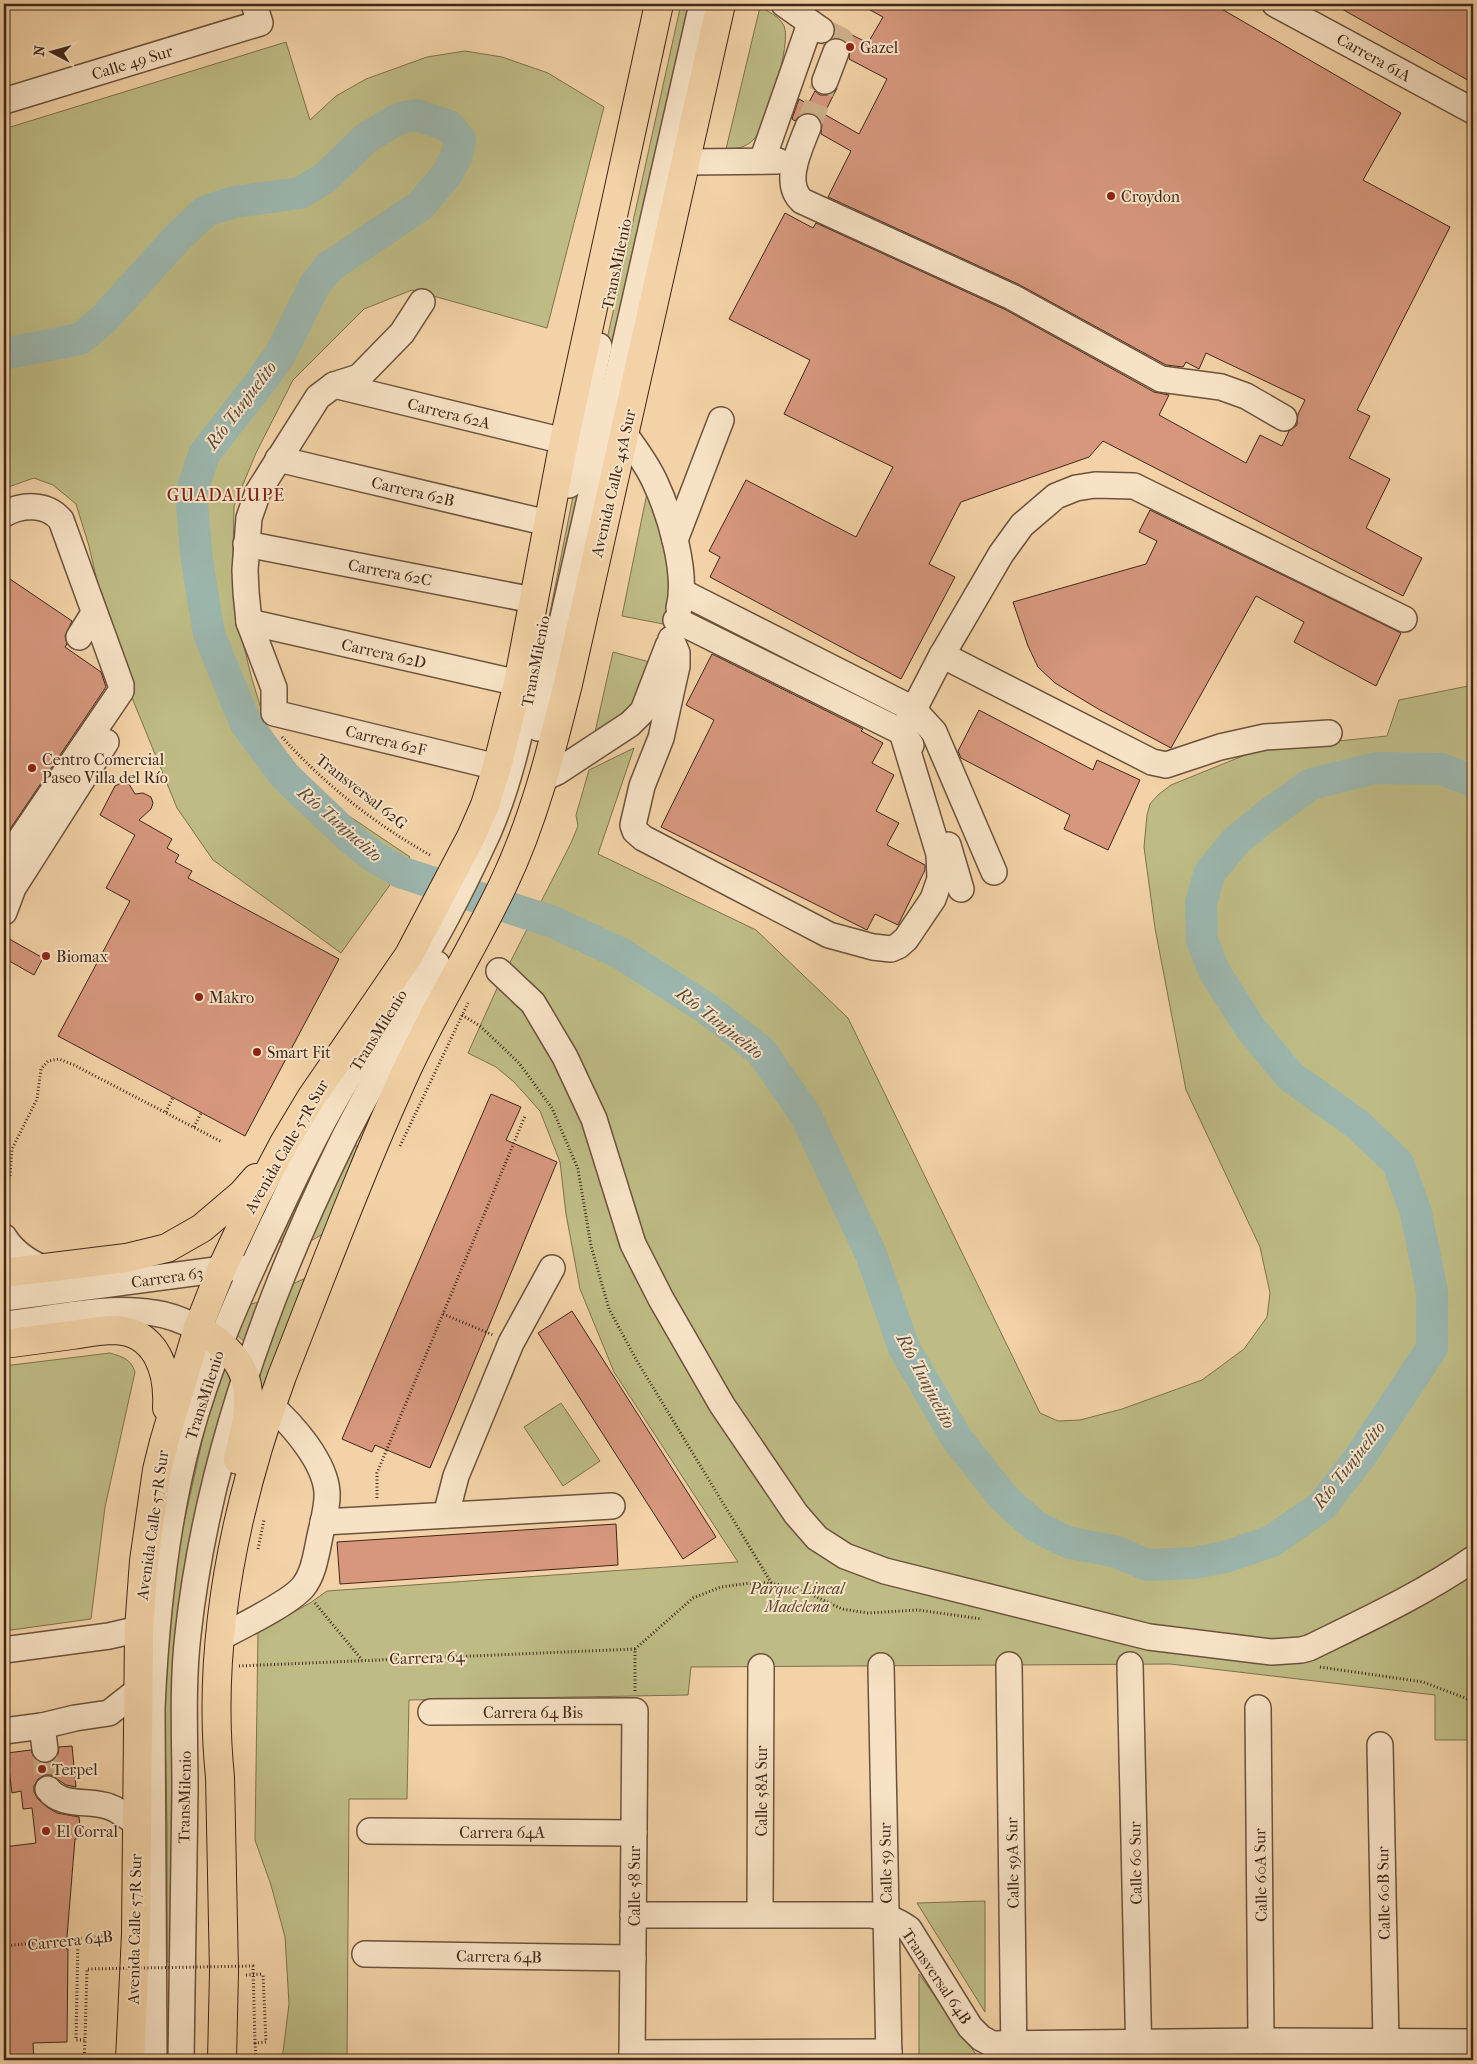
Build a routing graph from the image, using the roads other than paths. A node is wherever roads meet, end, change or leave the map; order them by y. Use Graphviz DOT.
graph roads {
  1 [pos="659,4"];
  2 [pos="672,4"];
  3 [pos="702,4"];
  4 [pos="721,4"];
  5 [pos="784,4"];
  6 [pos="1275,4"];
  7 [pos="257,13"];
  8 [pos="836,52"];
  9 [pos="825,81"];
  10 [pos="4,101"];
  11 [pos="1473,111"];
  12 [pos="808,128"];
  13 [pos="796,160"];
  14 [pos="762,161"];
  15 [pos="686,162"];
  16 [pos="422,302"];
  17 [pos="334,385"];
  18 [pos="1284,418"];
  19 [pos="721,420"];
  20 [pos="624,433"];
  21 [pos="564,441"];
  22 [pos="278,459"];
  23 [pos="4,514"];
  24 [pos="548,523"];
  25 [pos="675,540"];
  26 [pos="246,544"];
  27 [pos="682,592"];
  28 [pos="533,600"];
  29 [pos="94,613"];
  30 [pos="1404,619"];
  31 [pos="249,622"];
  32 [pos="674,630"];
  33 [pos="79,637"];
  34 [pos="942,655"];
  35 [pos="518,683"];
  36 [pos="913,708"];
  37 [pos="902,732"];
  38 [pos="1329,733"];
  39 [pos="106,742"];
  40 [pos="497,767"];
  41 [pos="544,778"];
  42 [pos="4,863"];
  43 [pos="479,872"];
  44 [pos="994,872"];
  45 [pos="961,889"];
  46 [pos="4,912"];
  47 [pos="443,941"];
  48 [pos="499,970"];
  49 [pos="281,1148"];
  50 [pos="4,1237"];
  51 [pos="329,1253"];
  52 [pos="289,1260"];
  53 [pos="254,1265"];
  54 [pos="552,1268"];
  55 [pos="45,1269"];
  56 [pos="221,1270"];
  57 [pos="4,1273"];
  58 [pos="4,1298"];
  59 [pos="4,1324"];
  60 [pos="198,1328"];
  61 [pos="221,1343"];
  62 [pos="4,1344"];
  63 [pos="245,1375"];
  64 [pos="271,1406"];
  65 [pos="164,1442"];
  66 [pos="612,1506"];
  67 [pos="446,1515"];
  68 [pos="322,1522"];
  69 [pos="1473,1558"];
  70 [pos="139,1629"];
  71 [pos="221,1637"];
  72 [pos="4,1650"];
  73 [pos="1009,1665"];
  74 [pos="1130,1665"];
  75 [pos="761,1666"];
  76 [pos="881,1666"];
  77 [pos="137,1691"];
  78 [pos="1258,1708"];
  79 [pos="635,1711"];
  80 [pos="431,1712"];
  81 [pos="4,1731"];
  82 [pos="1380,1744"];
  83 [pos="220,1777"];
  84 [pos="48,1789"];
  85 [pos="137,1823"];
  86 [pos="370,1831"];
  87 [pos="634,1833"];
  88 [pos="760,1914"];
  89 [pos="633,1915"];
  90 [pos="887,1916"];
  91 [pos="365,1954"];
  92 [pos="633,1958"];
  93 [pos="1386,2042"];
  94 [pos="1473,2042"];
  95 [pos="1270,2048"];
  96 [pos="1139,2052"];
  97 [pos="1014,2053"];
  98 [pos="632,2056"];
  99 [pos="889,2056"];
  100 [pos="130,2060"];
  101 [pos="154,2060"];
  102 [pos="181,2060"];
  103 [pos="222,2060"];
  1 -- 21 [label="highway, Avenida Calle 45A Sur"];
  2 -- 43 [label="street, TransMilenio"];
  3 -- 43 [label="street, TransMilenio"];
  4 -- 15 [label="highway, Avenida Calle 45A Sur"];
  5 -- 14 [label="street"];
  6 -- 11 [label="street, Carrera 61A"];
  7 -- 10 [label="street, Calle 49 Sur"];
  8 -- 9 [label="street"];
  12 -- 13 [label="street"];
  13 -- 14 [label="street"];
  13 -- 18 [label="street"];
  14 -- 15 [label="street"];
  15 -- 20 [label="highway, Avenida Calle 45A Sur"];
  16 -- 17 [label="street"];
  17 -- 21 [label="street, Carrera 62A"];
  17 -- 22 [label="street"];
  19 -- 25 [label="street"];
  20 -- 25 [label="street"];
  20 -- 41 [label="highway, Avenida Calle 45A Sur"];
  21 -- 24 [label="highway, Avenida Calle 45A Sur"];
  22 -- 24 [label="street, Carrera 62B"];
  22 -- 26 [label="street"];
  23 -- 29 [label="street"];
  24 -- 28 [label="highway, Avenida Calle 45A Sur"];
  25 -- 27 [label="street"];
  26 -- 28 [label="street, Carrera 62C"];
  26 -- 31 [label="street"];
  27 -- 32 [label="street"];
  27 -- 36 [label="street"];
  28 -- 35 [label="highway, Avenida Calle 45A Sur"];
  29 -- 33 [label="street"];
  29 -- 42 [label="street"];
  30 -- 34 [label="street"];
  31 -- 35 [label="street, Carrera 62D"];
  31 -- 40 [label="street, Carrera 62F"];
  32 -- 37 [label="street"];
  32 -- 37 [label="street"];
  32 -- 41 [label="street"];
  34 -- 36 [label="street"];
  34 -- 38 [label="street"];
  35 -- 40 [label="highway, Avenida Calle 45A Sur"];
  36 -- 37 [label="street"];
  36 -- 44 [label="street"];
  37 -- 45 [label="street"];
  39 -- 46 [label="street"];
  40 -- 43 [label="highway, Avenida Calle 45A Sur"];
  41 -- 43 [label="highway, Avenida Calle 45A Sur"];
  43 -- 47 [label="highway, Avenida Calle 45A Sur"];
  43 -- 47 [label="highway, Avenida Calle 45A Sur"];
  47 -- 49 [label="highway, Avenida Calle 57R Sur"];
  47 -- 51 [label="highway"];
  47 -- 52 [label="street, TransMilenio"];
  47 -- 53 [label="street, TransMilenio"];
  48 -- 69 [label="street"];
  49 -- 55 [label="highway"];
  49 -- 56 [label="highway, Avenida Calle 57R Sur"];
  50 -- 55 [label="street"];
  51 -- 52 [label="street, Carrera 63"];
  51 -- 64 [label="highway"];
  52 -- 53 [label="street, Carrera 63"];
  52 -- 63 [label="street, TransMilenio"];
  53 -- 56 [label="street, Carrera 63"];
  53 -- 61 [label="street, TransMilenio"];
  54 -- 67 [label="street"];
  55 -- 57 [label="highway"];
  56 -- 58 [label="street, Carrera 63"];
  56 -- 60 [label="highway, Avenida Calle 57R Sur"];
  59 -- 60 [label="street, Carrera 63"];
  60 -- 61 [label="highway"];
  60 -- 65 [label="highway, Avenida Calle 57R Sur"];
  61 -- 63 [label="highway"];
  61 -- 101 [label="street, TransMilenio"];
  62 -- 65 [label="highway"];
  63 -- 83 [label="highway"];
  63 -- 102 [label="street, TransMilenio"];
  64 -- 68 [label="street"];
  64 -- 71 [label="highway"];
  65 -- 70 [label="highway, Avenida Calle 57R Sur"];
  66 -- 67 [label="street"];
  67 -- 68 [label="street"];
  68 -- 71 [label="street"];
  70 -- 72 [label="street"];
  70 -- 77 [label="highway, Avenida Calle 57R Sur"];
  71 -- 83 [label="highway"];
  73 -- 97 [label="street, Calle 59A Sur"];
  74 -- 96 [label="street, Calle 60 Sur"];
  75 -- 88 [label="street, Calle 58A Sur"];
  76 -- 90 [label="street, Calle 59 Sur"];
  77 -- 81 [label="street"];
  77 -- 85 [label="highway, Avenida Calle 57R Sur"];
  78 -- 95 [label="street, Calle 60A Sur"];
  79 -- 80 [label="street, Carrera 64 Bis"];
  79 -- 87 [label="street, Calle 58 Sur"];
  82 -- 93 [label="street, Calle 60B Sur"];
  83 -- 103 [label="highway"];
  84 -- 85 [label="street"];
  85 -- 100 [label="highway, Avenida Calle 57R Sur"];
  86 -- 87 [label="street, Carrera 64A"];
  87 -- 89 [label="street, Calle 58 Sur"];
  88 -- 89 [label="street"];
  88 -- 90 [label="street"];
  89 -- 92 [label="street, Calle 58 Sur"];
  90 -- 97 [label="street, Transversal 64B"];
  90 -- 99 [label="street, Calle 59 Sur"];
  91 -- 92 [label="street, Carrera 64B"];
  92 -- 98 [label="street, Calle 58 Sur"];
  93 -- 94 [label="street, Transversal 64B"];
  93 -- 95 [label="street, Transversal 64B"];
  95 -- 96 [label="street, Transversal 64B"];
  96 -- 97 [label="street, Transversal 64B"];
  98 -- 99 [label="street"];
}
